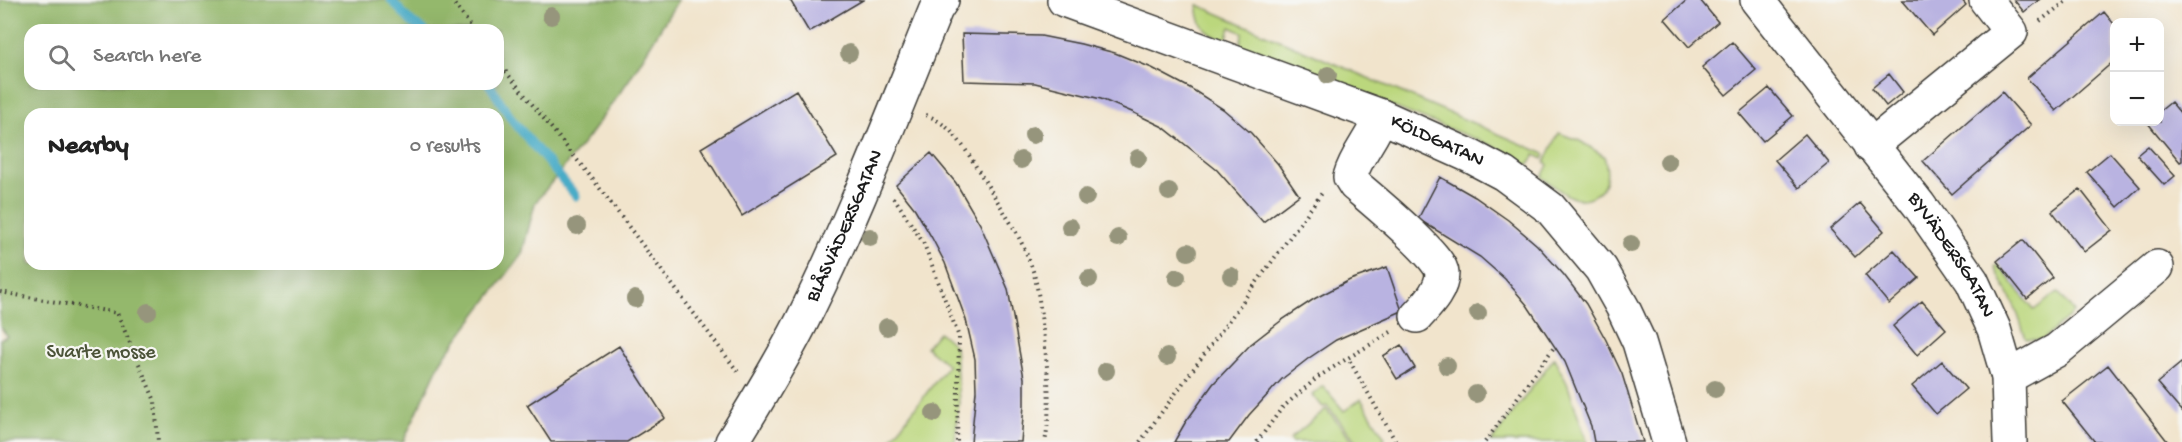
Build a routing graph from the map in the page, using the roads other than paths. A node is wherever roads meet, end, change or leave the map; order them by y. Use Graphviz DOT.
graph roads {
  1 [pos="942,0"];
  2 [pos="1064,0"];
  3 [pos="1757,0"];
  4 [pos="1986,0"];
  5 [pos="1381,116"];
  6 [pos="1870,146"];
  7 [pos="2157,267"];
  8 [pos="1417,316"];
  9 [pos="2008,377"];
  10 [pos="732,442"];
  11 [pos="1669,442"];
  12 [pos="2010,442"];
  1 -- 10 [label="street, BLÅSVÄDERSGATAN"];
  2 -- 5 [label="street, KÖLDGATAN"];
  3 -- 6 [label="street, BYVÄDERSGATAN"];
  4 -- 6 [label="street"];
  5 -- 8 [label="street"];
  5 -- 11 [label="street, KÖLDGATAN"];
  6 -- 9 [label="street, BYVÄDERSGATAN"];
  7 -- 9 [label="street"];
  9 -- 12 [label="street, BYVÄDERSGATAN"];
}
